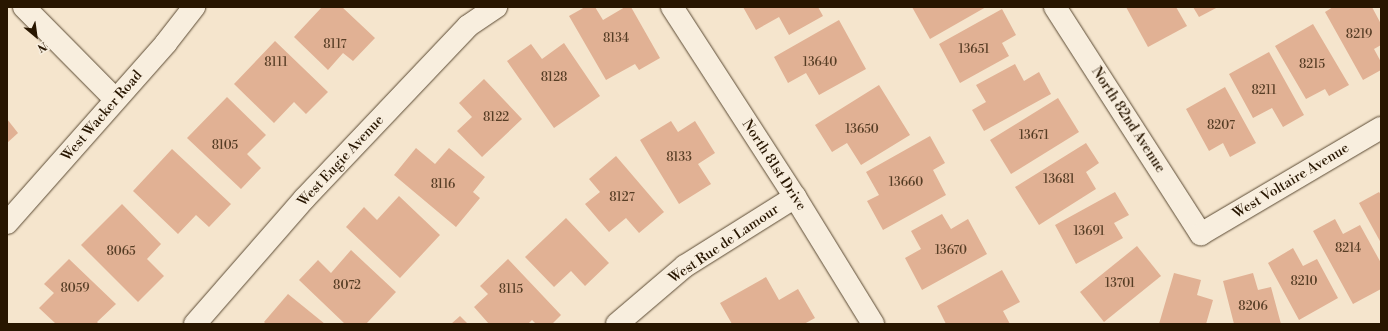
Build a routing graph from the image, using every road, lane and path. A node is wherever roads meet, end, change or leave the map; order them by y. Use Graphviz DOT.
graph roads {
  1 [pos="24,7"];
  2 [pos="194,7"];
  3 [pos="496,7"];
  4 [pos="672,7"];
  5 [pos="1055,7"];
  6 [pos="115,99"];
  7 [pos="1381,128"];
  8 [pos="795,197"];
  9 [pos="7,222"];
  10 [pos="1201,234"];
  11 [pos="195,324"];
  12 [pos="617,324"];
  13 [pos="873,324"];
  1 -- 6 [label="street"];
  2 -- 6 [label="street, West Wacker Road"];
  3 -- 11 [label="street, West Eugie Avenue"];
  4 -- 8 [label="street, North 81st Drive"];
  5 -- 10 [label="street, North 82nd Avenue"];
  6 -- 9 [label="street, West Wacker Road"];
  7 -- 10 [label="street, West Voltaire Avenue"];
  8 -- 12 [label="street, West Rue de Lamour"];
  8 -- 13 [label="street, North 81st Drive"];
}
